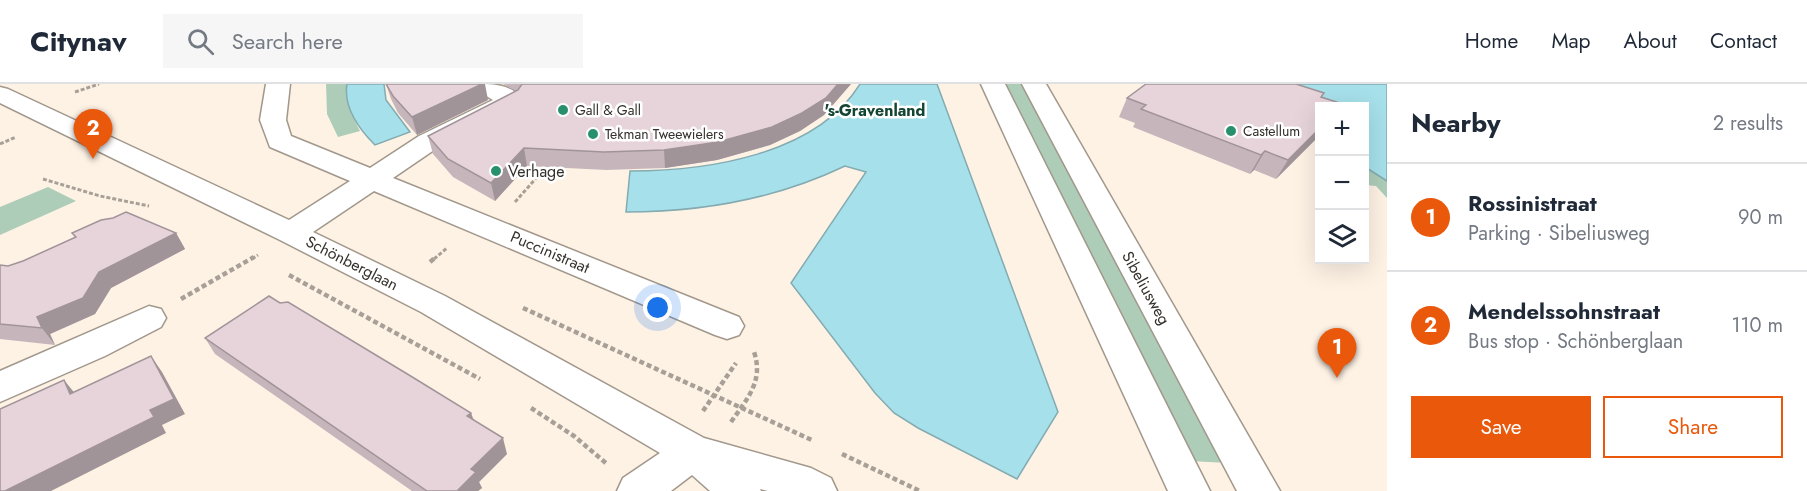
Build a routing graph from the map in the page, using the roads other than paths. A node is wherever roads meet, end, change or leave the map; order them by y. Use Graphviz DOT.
graph roads {
  1 [pos="278,84"];
  2 [pos="488,84"];
  3 [pos="993,84"];
  4 [pos="1034,84"];
  5 [pos="0,94"];
  6 [pos="373,180"];
  7 [pos="291,232"];
  8 [pos="149,318"];
  9 [pos="733,331"];
  10 [pos="0,387"];
  11 [pos="693,452"];
  12 [pos="641,489"];
  13 [pos="740,491"];
  14 [pos="816,491"];
  15 [pos="1190,491"];
  16 [pos="1259,491"];
  1 -- 6 [label="street, Puccinistraat"];
  2 -- 6 [label="street"];
  3 -- 15 [label="street"];
  4 -- 16 [label="street, Sibeliusweg"];
  5 -- 7 [label="street, Schönberglaan"];
  6 -- 7 [label="street"];
  6 -- 9 [label="street, Puccinistraat"];
  7 -- 11 [label="street, Schönberglaan"];
  8 -- 10 [label="street"];
  11 -- 12 [label="street"];
  11 -- 13 [label="street, Schönberglaan"];
  11 -- 14 [label="street, Schönberglaan"];
}
